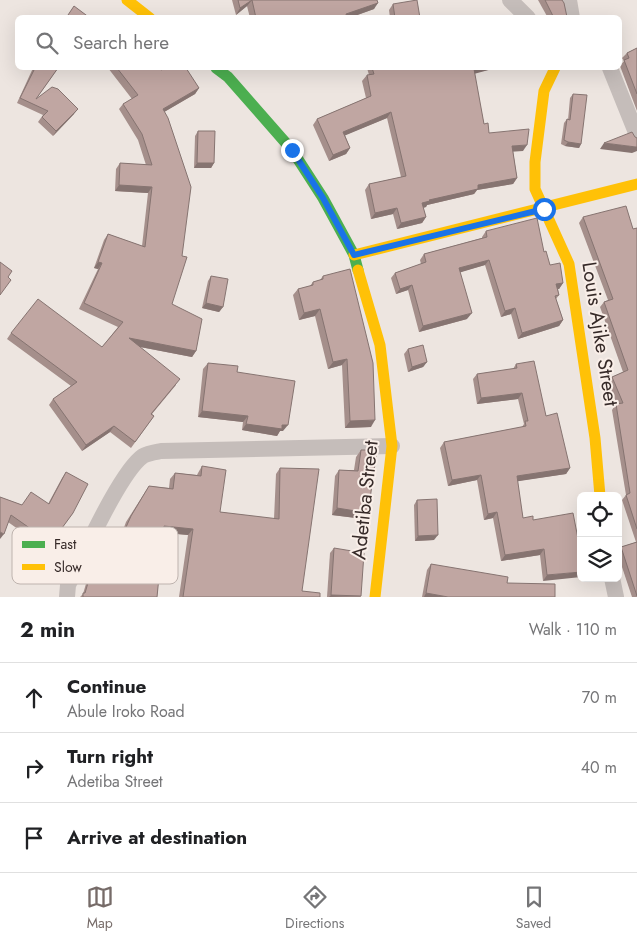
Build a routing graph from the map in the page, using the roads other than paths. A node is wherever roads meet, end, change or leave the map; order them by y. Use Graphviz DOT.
graph roads {
  1 [pos="127,0"];
  2 [pos="510,0"];
  3 [pos="146,15"];
  4 [pos="525,15"];
  5 [pos="219,70"];
  6 [pos="554,70"];
  7 [pos="611,70"];
  8 [pos="637,135"];
  9 [pos="637,184"];
  10 [pos="544,209"];
  11 [pos="354,255"];
  12 [pos="392,446"];
  13 [pos="600,492"];
  14 [pos="98,527"];
  15 [pos="613,582"];
  16 [pos="69,584"];
  17 [pos="67,597"];
  18 [pos="374,597"];
  19 [pos="616,597"];
  1 -- 3 [label="street"];
  2 -- 4 [label="street"];
  5 -- 11 [label="street, Adetiba Street"];
  6 -- 10 [label="street, Louis Ajike Street"];
  7 -- 8 [label="street"];
  9 -- 10 [label="street"];
  10 -- 11 [label="street"];
  10 -- 13 [label="street, Louis Ajike Street"];
  11 -- 12 [label="street, Adetiba Street"];
  12 -- 14 [label="street"];
  12 -- 18 [label="street, Adetiba Street"];
  15 -- 19 [label="street"];
  16 -- 17 [label="street"];
}
